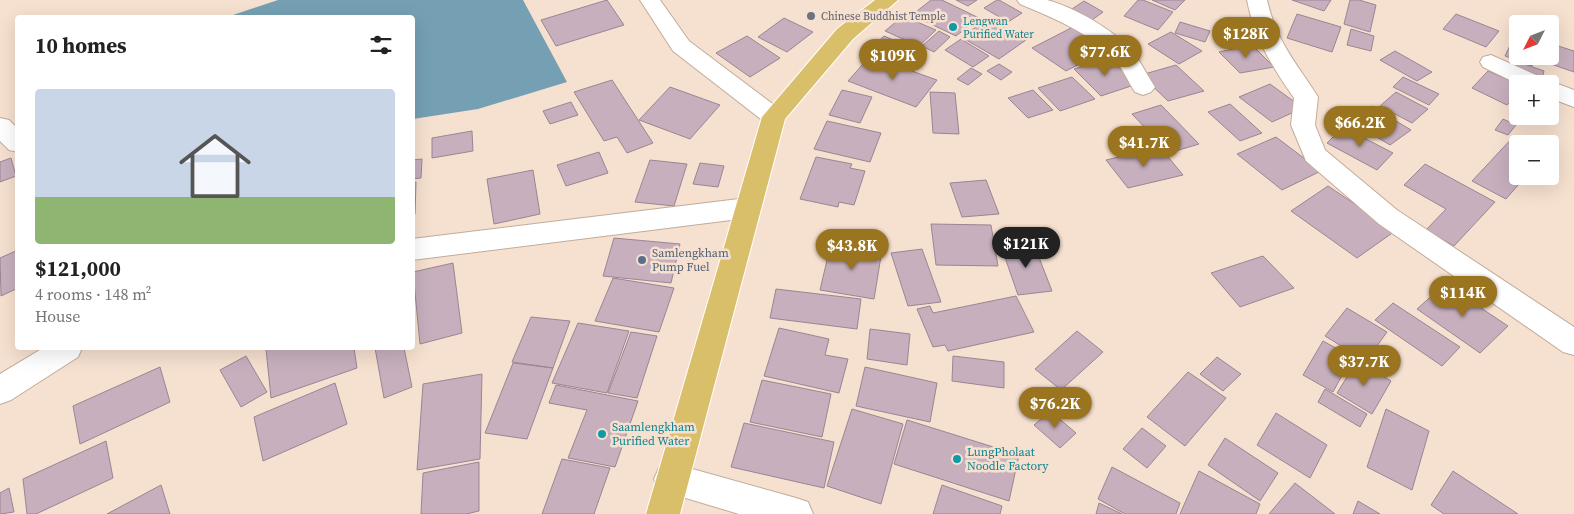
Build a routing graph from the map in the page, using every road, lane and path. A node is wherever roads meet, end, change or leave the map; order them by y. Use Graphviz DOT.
graph roads {
  1 [pos="650,0"];
  2 [pos="888,0"];
  3 [pos="1027,0"];
  4 [pos="1257,0"];
  5 [pos="1491,62"];
  6 [pos="1518,75"];
  7 [pos="1143,87"];
  8 [pos="1559,93"];
  9 [pos="1574,99"];
  10 [pos="774,117"];
  11 [pos="0,126"];
  12 [pos="15,141"];
  13 [pos="747,208"];
  14 [pos="415,250"];
  15 [pos="1574,343"];
  16 [pos="64,350"];
  17 [pos="0,390"];
  18 [pos="671,478"];
  19 [pos="663,514"];
  20 [pos="796,514"];
  1 -- 10 [label="street"];
  2 -- 10 [label="highway"];
  3 -- 7 [label="street"];
  4 -- 15 [label="street"];
  5 -- 6 [label="street"];
  8 -- 9 [label="street"];
  10 -- 13 [label="highway"];
  11 -- 12 [label="street"];
  13 -- 14 [label="street"];
  13 -- 18 [label="highway"];
  16 -- 17 [label="street"];
  18 -- 19 [label="highway"];
  18 -- 20 [label="street"];
}
